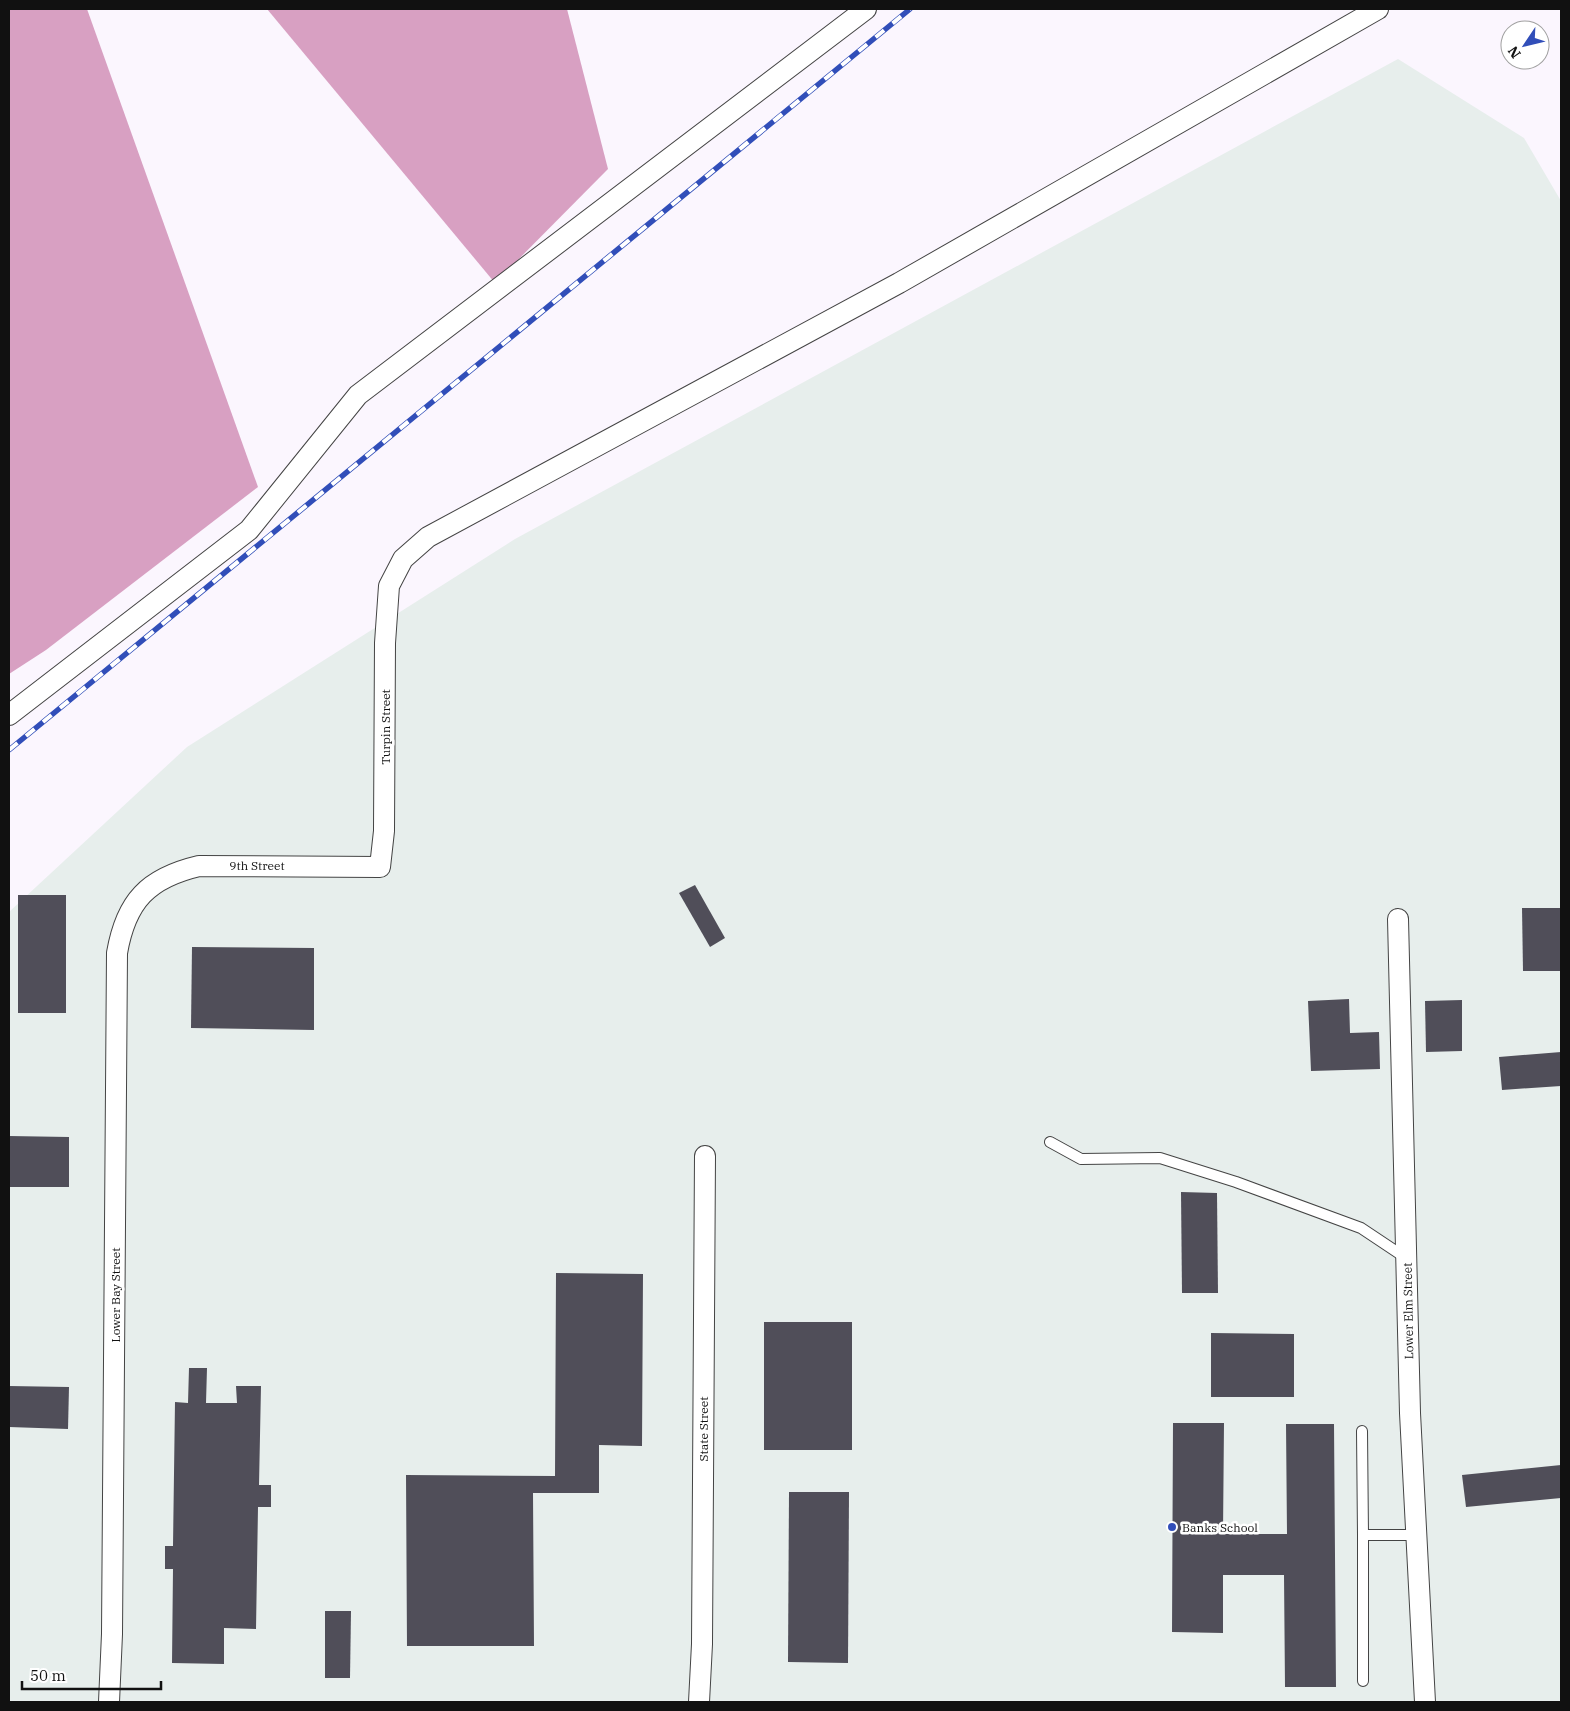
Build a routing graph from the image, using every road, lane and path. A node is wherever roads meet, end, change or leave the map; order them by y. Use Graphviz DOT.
graph roads {
  1 [pos="866,9"];
  2 [pos="1378,9"];
  3 [pos="9,715"];
  4 [pos="380,867"];
  5 [pos="143,895"];
  6 [pos="1398,919"];
  7 [pos="1050,1142"];
  8 [pos="705,1156"];
  9 [pos="1407,1259"];
  10 [pos="1362,1431"];
  11 [pos="1363,1534"];
  12 [pos="1416,1535"];
  13 [pos="1363,1681"];
  14 [pos="109,1702"];
  15 [pos="699,1702"];
  16 [pos="1425,1702"];
  1 -- 3 [label="street"];
  2 -- 4 [label="street, Turpin Street"];
  4 -- 5 [label="street, 9th Street"];
  5 -- 14 [label="street, Lower Bay Street"];
  6 -- 9 [label="street, Lower Elm Street"];
  7 -- 9 [label="lane"];
  8 -- 15 [label="street, State Street"];
  9 -- 12 [label="street, Lower Elm Street"];
  10 -- 11 [label="lane"];
  11 -- 12 [label="lane"];
  11 -- 13 [label="lane"];
  12 -- 16 [label="street, Lower Elm Street"];
}
